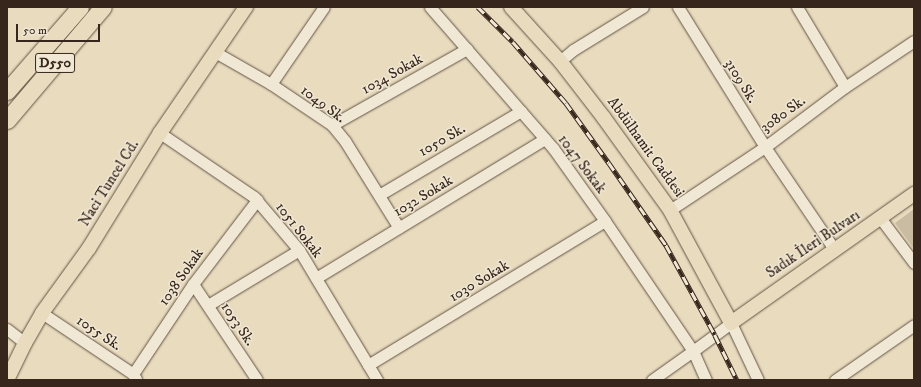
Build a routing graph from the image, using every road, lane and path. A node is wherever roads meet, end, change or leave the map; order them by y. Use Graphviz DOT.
graph roads {
  1 [pos="80,7"];
  2 [pos="103,7"];
  3 [pos="246,7"];
  4 [pos="324,7"];
  5 [pos="430,7"];
  6 [pos="511,7"];
  7 [pos="643,7"];
  8 [pos="678,7"];
  9 [pos="797,7"];
  10 [pos="914,41"];
  11 [pos="467,50"];
  12 [pos="216,52"];
  13 [pos="560,61"];
  14 [pos="271,84"];
  15 [pos="845,87"];
  16 [pos="7,91"];
  17 [pos="521,111"];
  18 [pos="7,120"];
  19 [pos="332,125"];
  20 [pos="160,133"];
  21 [pos="545,140"];
  22 [pos="765,147"];
  23 [pos="914,194"];
  24 [pos="379,195"];
  25 [pos="257,200"];
  26 [pos="670,210"];
  27 [pos="881,219"];
  28 [pos="605,221"];
  29 [pos="399,228"];
  30 [pos="299,250"];
  31 [pos="834,250"];
  32 [pos="914,263"];
  33 [pos="316,278"];
  34 [pos="194,284"];
  35 [pos="208,306"];
  36 [pos="42,313"];
  37 [pos="731,322"];
  38 [pos="914,325"];
  39 [pos="7,329"];
  40 [pos="25,343"];
  41 [pos="694,351"];
  42 [pos="368,366"];
  43 [pos="135,377"];
  44 [pos="7,380"];
  45 [pos="257,380"];
  46 [pos="377,380"];
  47 [pos="652,380"];
  48 [pos="706,380"];
  49 [pos="758,380"];
  50 [pos="835,380"];
  1 -- 16 [label="highway, D550"];
  2 -- 18 [label="highway, D550"];
  3 -- 12 [label="main road, Naci Tuncel Cd."];
  4 -- 14 [label="street"];
  5 -- 11 [label="street, 1047 Sokak"];
  6 -- 13 [label="main road, Abdülhamit Caddesi"];
  7 -- 13 [label="street"];
  8 -- 22 [label="street, 3109 Sk."];
  9 -- 15 [label="street"];
  10 -- 15 [label="street, 3080 Sk."];
  11 -- 17 [label="street, 1047 Sokak"];
  11 -- 19 [label="street, 1034 Sokak"];
  12 -- 14 [label="street, 1049 Sk."];
  12 -- 20 [label="main road, Naci Tuncel Cd."];
  13 -- 26 [label="main road, Abdülhamit Caddesi"];
  14 -- 19 [label="street, 1049 Sk."];
  15 -- 22 [label="street, 3080 Sk."];
  17 -- 21 [label="street, 1047 Sokak"];
  17 -- 24 [label="street, 1050 Sk."];
  19 -- 24 [label="street, 1049 Sk."];
  20 -- 25 [label="street, 1051 Sokak"];
  20 -- 36 [label="main road, Naci Tuncel Cd."];
  21 -- 28 [label="street, 1047 Sokak"];
  21 -- 29 [label="street, 1032 Sokak"];
  22 -- 26 [label="street, 3080 Sk."];
  22 -- 31 [label="street, 3109 Sk."];
  23 -- 27 [label="main road, Sadık İleri Bulvarı"];
  24 -- 29 [label="street, 1049 Sk."];
  25 -- 30 [label="street, 1051 Sokak"];
  25 -- 34 [label="street, 1038 Sokak"];
  26 -- 37 [label="main road, Abdülhamit Caddesi"];
  27 -- 31 [label="main road, Sadık İleri Bulvarı"];
  27 -- 32 [label="street"];
  28 -- 41 [label="street, 1047 Sokak"];
  28 -- 42 [label="street, 1030 Sokak"];
  29 -- 33 [label="street, 1032 Sokak"];
  30 -- 33 [label="street, 1051 Sokak"];
  30 -- 35 [label="street"];
  31 -- 37 [label="main road, Sadık İleri Bulvarı"];
  33 -- 42 [label="street, 1051 Sokak"];
  34 -- 35 [label="street, 1053 Sk."];
  34 -- 43 [label="street, 1038 Sokak"];
  35 -- 45 [label="street, 1053 Sk."];
  36 -- 40 [label="main road, Naci Tuncel Cd."];
  36 -- 43 [label="street, 1055 Sk."];
  37 -- 41 [label="street"];
  37 -- 49 [label="street"];
  38 -- 50 [label="street"];
  39 -- 40 [label="street"];
  40 -- 44 [label="main road, Naci Tuncel Cd."];
  41 -- 47 [label="street"];
  41 -- 48 [label="street, 1047 Sokak"];
  42 -- 46 [label="street, 1051 Sokak"];
}
